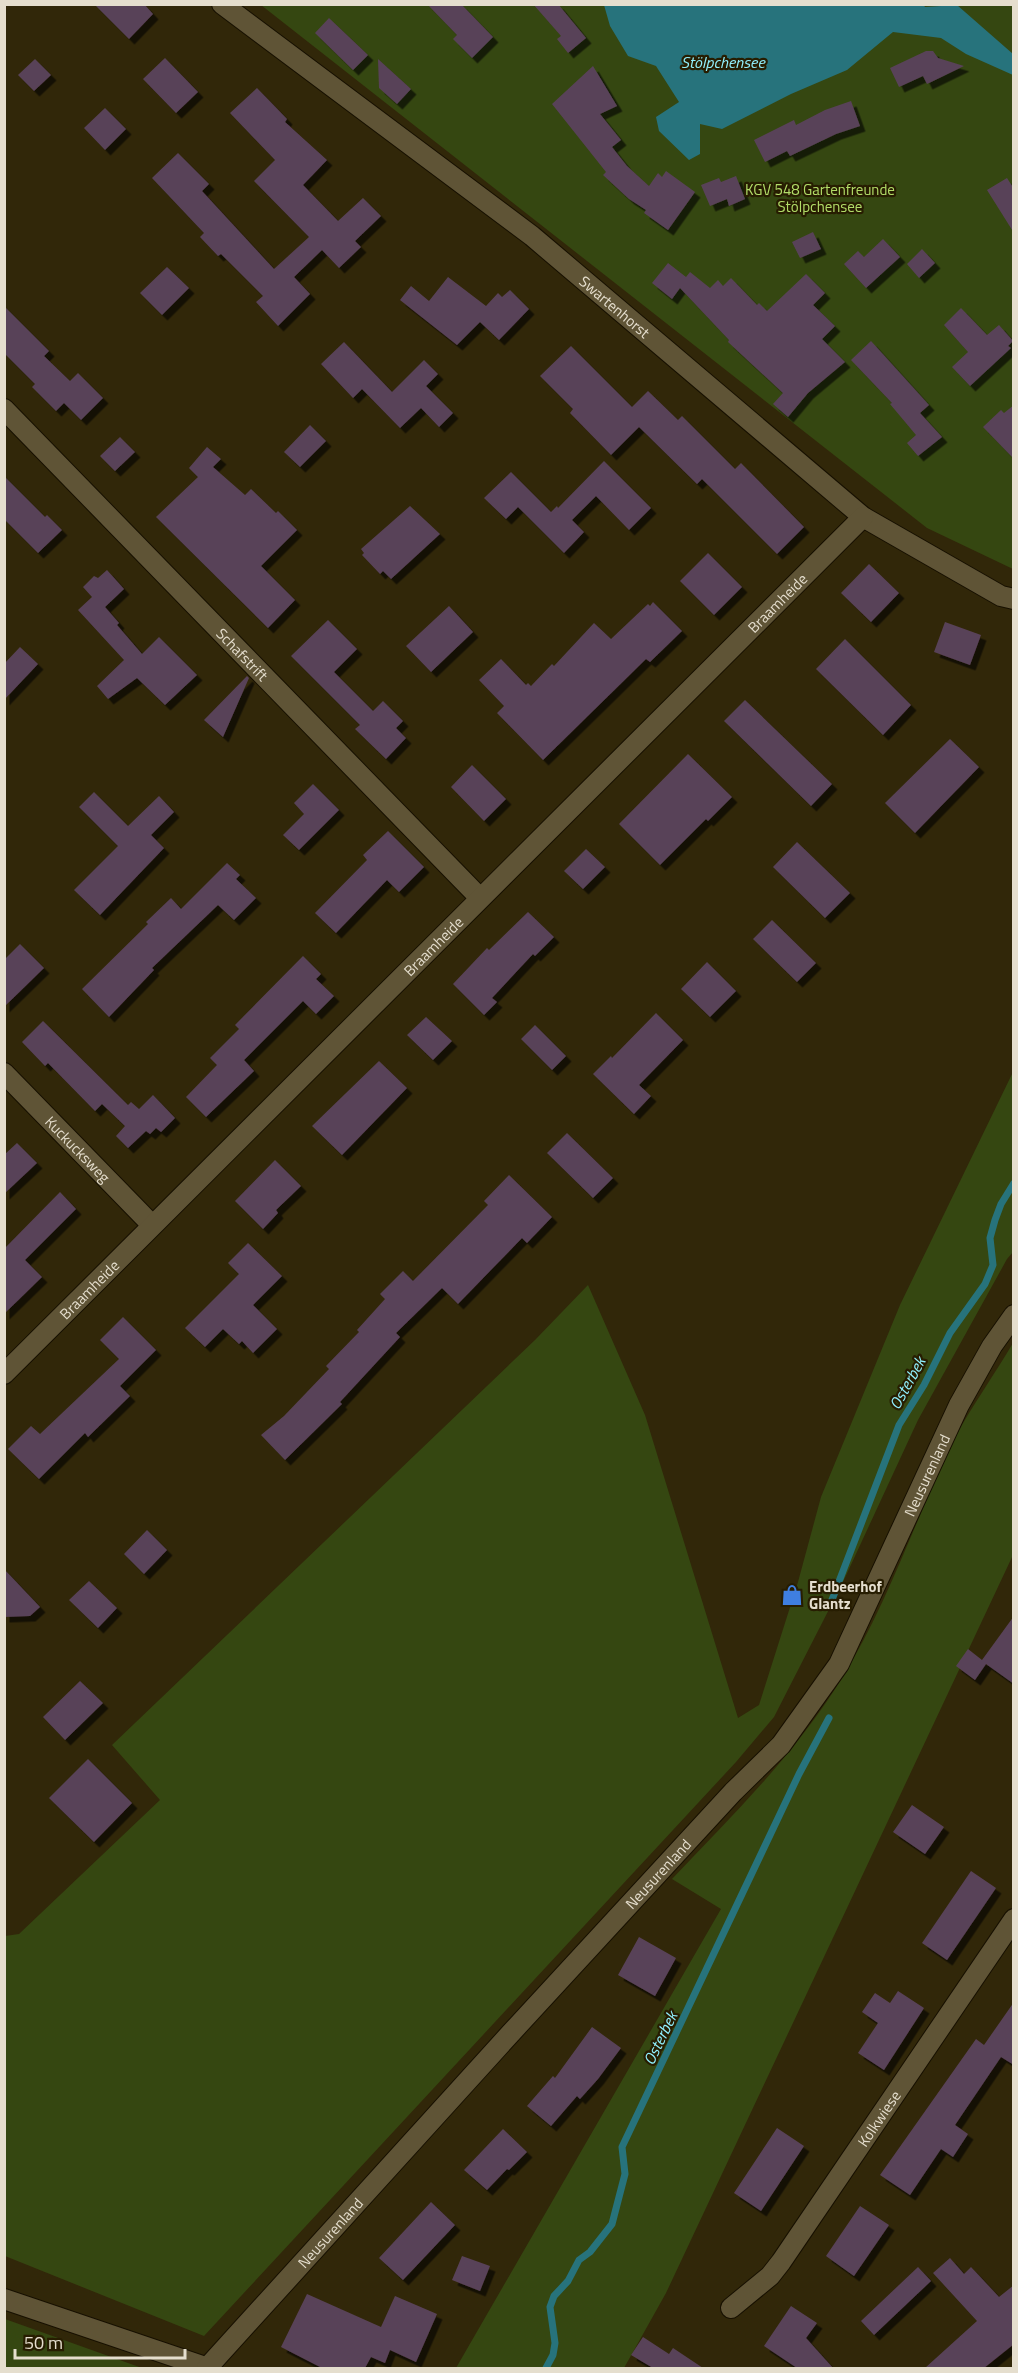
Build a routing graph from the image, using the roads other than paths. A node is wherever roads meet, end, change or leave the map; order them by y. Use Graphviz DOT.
graph roads {
  1 [pos="222,4"];
  2 [pos="4,409"];
  3 [pos="862,517"];
  4 [pos="1014,599"];
  5 [pos="480,898"];
  6 [pos="4,1073"];
  7 [pos="152,1225"];
  8 [pos="1014,1315"];
  9 [pos="4,1374"];
  10 [pos="1014,1920"];
  11 [pos="4,2299"];
  12 [pos="731,2308"];
  13 [pos="207,2368"];
  1 -- 3 [label="street, Swartenhorst"];
  2 -- 5 [label="street, Schafstrift"];
  3 -- 4 [label="street, Swartenhorst"];
  3 -- 5 [label="street, Braamheide"];
  5 -- 7 [label="street, Braamheide"];
  6 -- 7 [label="street, Kuckucksweg"];
  7 -- 9 [label="street, Braamheide"];
  8 -- 13 [label="street, Neusurenland"];
  10 -- 12 [label="street, Kolkwiese"];
  11 -- 13 [label="street"];
}
